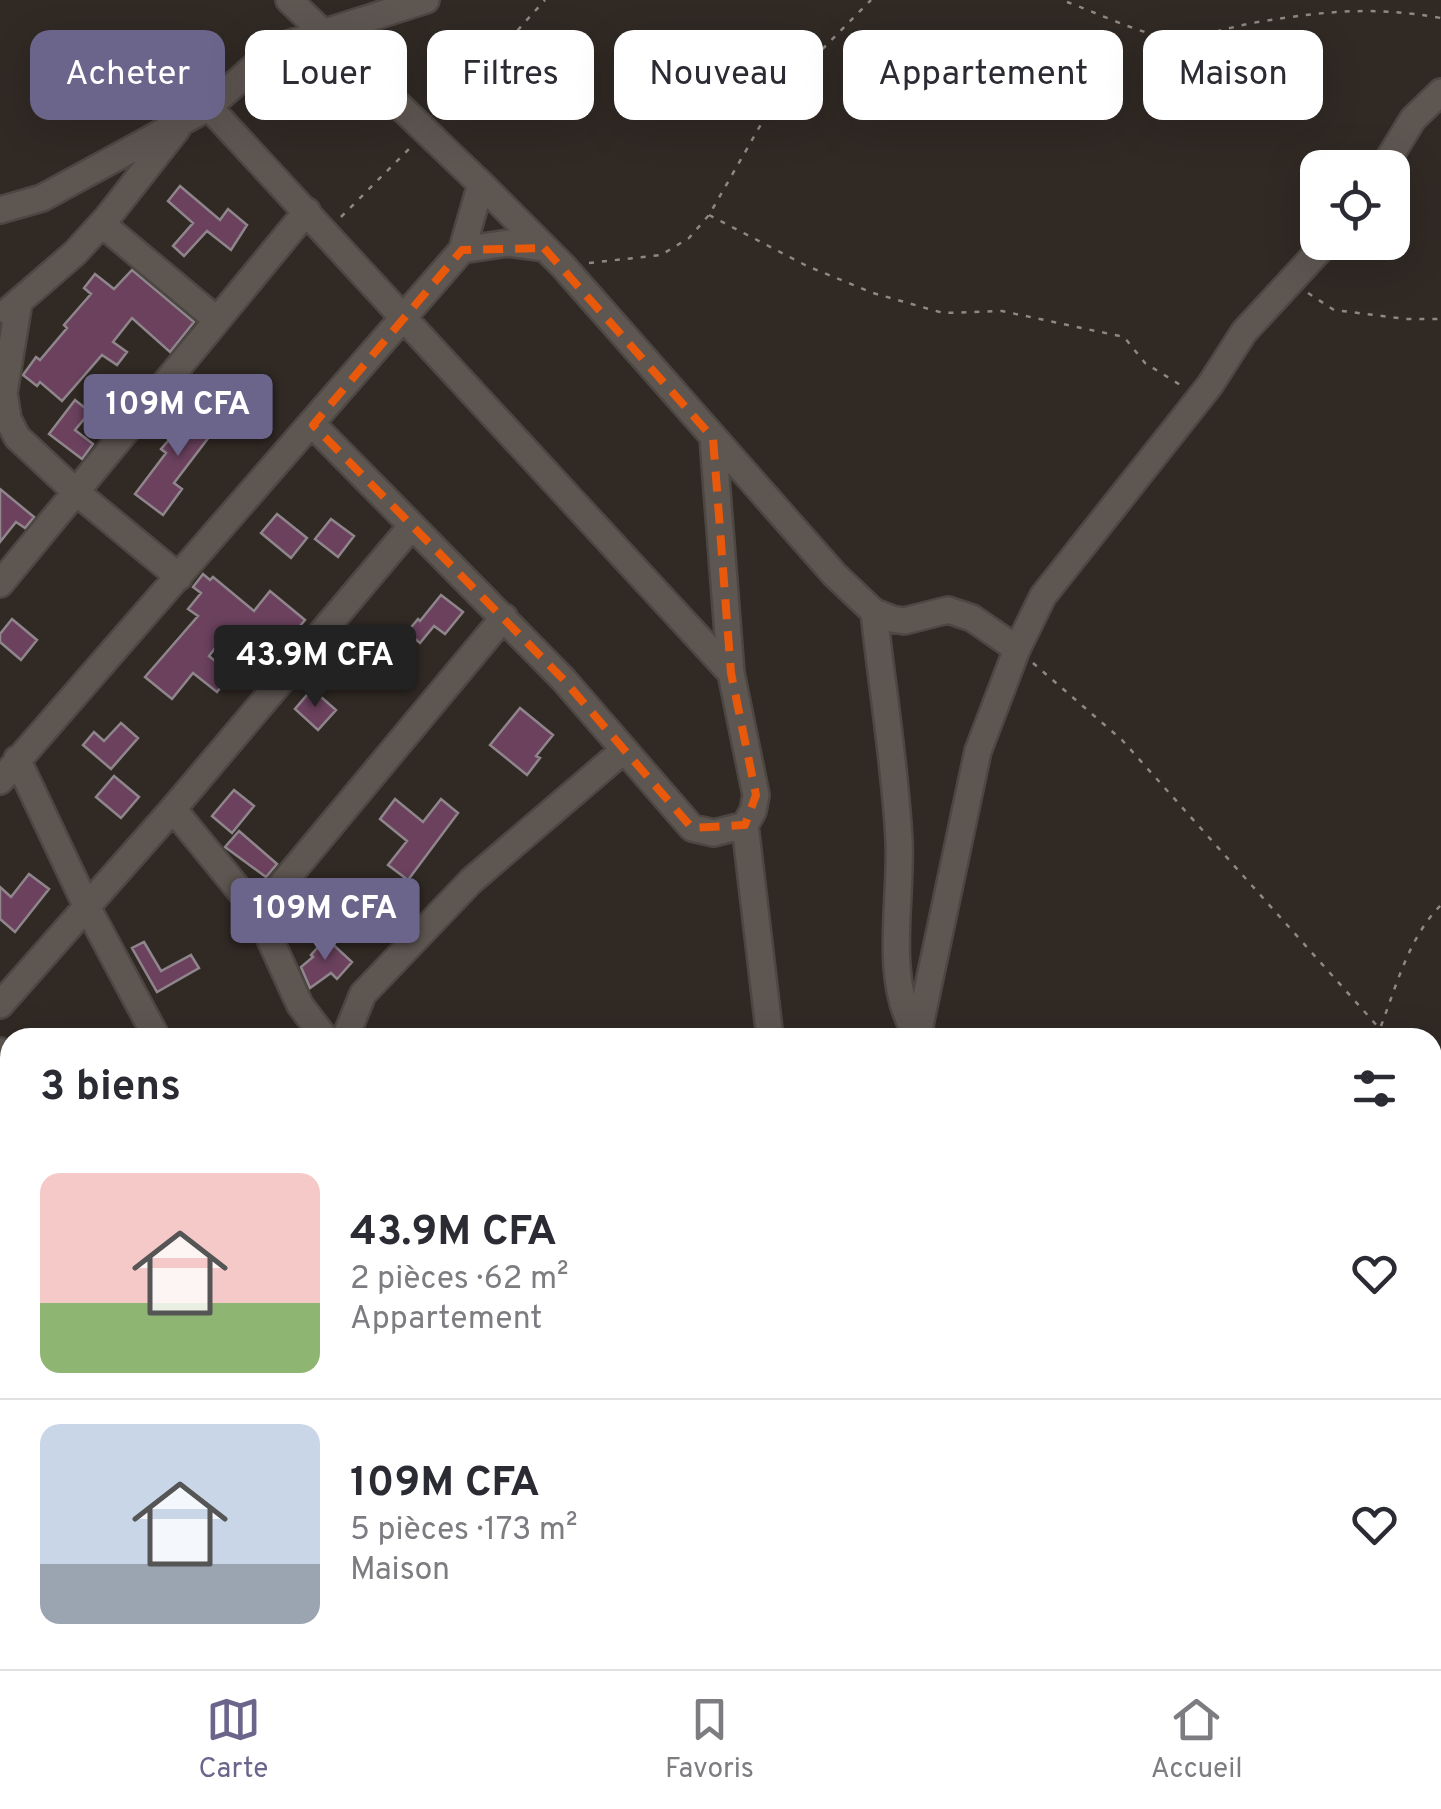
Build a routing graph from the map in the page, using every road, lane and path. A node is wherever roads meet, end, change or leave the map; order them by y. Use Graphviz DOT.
graph roads {
  1 [pos="289,0"];
  2 [pos="426,0"];
  3 [pos="545,0"];
  4 [pos="871,0"];
  5 [pos="1066,2"];
  6 [pos="1441,18"];
  7 [pos="323,30"];
  8 [pos="327,30"];
  9 [pos="245,75"];
  10 [pos="1441,92"];
  11 [pos="225,93"];
  12 [pos="407,112"];
  13 [pos="184,120"];
  14 [pos="220,120"];
  15 [pos="427,131"];
  16 [pos="1394,150"];
  17 [pos="482,184"];
  18 [pos="0,210"];
  19 [pos="307,212"];
  20 [pos="709,215"];
  21 [pos="102,224"];
  22 [pos="326,232"];
  23 [pos="462,250"];
  24 [pos="554,257"];
  25 [pos="1310,260"];
  26 [pos="1291,281"];
  27 [pos="10,310"];
  28 [pos="405,318"];
  29 [pos="1441,319"];
  30 [pos="217,320"];
  31 [pos="1200,398"];
  32 [pos="313,425"];
  33 [pos="713,438"];
  34 [pos="76,492"];
  35 [pos="410,527"];
  36 [pos="179,577"];
  37 [pos="0,584"];
  38 [pos="874,612"];
  39 [pos="504,617"];
  40 [pos="1017,649"];
  41 [pos="731,673"];
  42 [pos="624,750"];
  43 [pos="18,759"];
  44 [pos="0,781"];
  45 [pos="172,809"];
  46 [pos="745,825"];
  47 [pos="86,905"];
  48 [pos="1441,905"];
  49 [pos="258,913"];
  50 [pos="0,1005"];
  51 [pos="151,1028"];
  52 [pos="318,1028"];
  53 [pos="348,1028"];
  54 [pos="769,1028"];
  55 [pos="916,1028"];
  56 [pos="918,1028"];
  57 [pos="1380,1028"];
  1 -- 7 [label="street"];
  2 -- 8 [label="street"];
  3 -- 15 [label="path"];
  4 -- 20 [label="path"];
  5 -- 6 [label="path"];
  9 -- 11 [label="street"];
  10 -- 16 [label="street"];
  12 -- 15 [label="street"];
  13 -- 18 [label="street"];
  13 -- 21 [label="street"];
  14 -- 19 [label="street"];
  15 -- 17 [label="street"];
  15 -- 22 [label="path"];
  17 -- 23 [label="street"];
  17 -- 24 [label="street"];
  19 -- 22 [label="street"];
  19 -- 30 [label="street"];
  20 -- 24 [label="path"];
  20 -- 31 [label="path"];
  21 -- 27 [label="street"];
  21 -- 30 [label="street"];
  22 -- 28 [label="street"];
  23 -- 24 [label="street"];
  23 -- 28 [label="street"];
  24 -- 33 [label="street"];
  25 -- 26 [label="street"];
  26 -- 29 [label="path"];
  26 -- 31 [label="street"];
  27 -- 34 [label="street"];
  28 -- 32 [label="street"];
  28 -- 41 [label="street"];
  30 -- 34 [label="street"];
  31 -- 40 [label="street"];
  32 -- 35 [label="street"];
  32 -- 36 [label="street"];
  33 -- 38 [label="street"];
  33 -- 41 [label="street"];
  34 -- 36 [label="street"];
  34 -- 37 [label="street"];
  35 -- 39 [label="street"];
  35 -- 45 [label="street"];
  36 -- 43 [label="street"];
  38 -- 40 [label="street"];
  38 -- 55 [label="street"];
  39 -- 42 [label="street"];
  39 -- 49 [label="street"];
  40 -- 56 [label="street"];
  40 -- 57 [label="path"];
  41 -- 46 [label="street"];
  42 -- 46 [label="street"];
  42 -- 53 [label="street"];
  43 -- 44 [label="street"];
  43 -- 47 [label="street"];
  45 -- 47 [label="street"];
  45 -- 49 [label="street"];
  46 -- 54 [label="street"];
  47 -- 50 [label="street"];
  47 -- 51 [label="street"];
  48 -- 57 [label="path"];
  49 -- 52 [label="street"];
}
